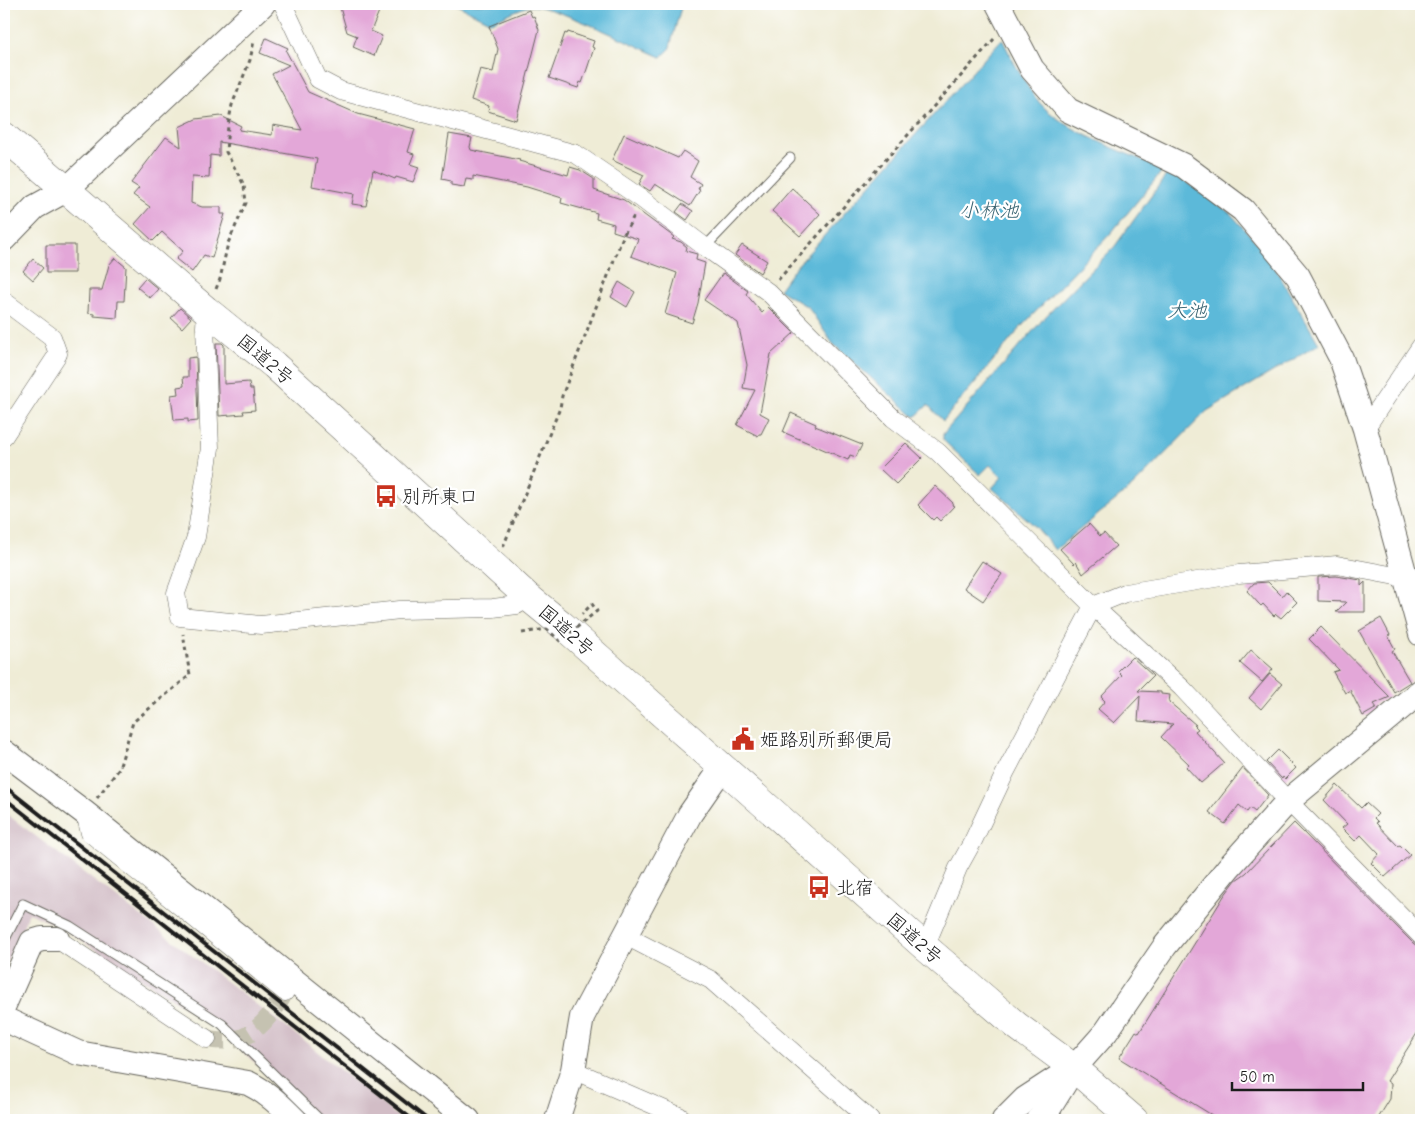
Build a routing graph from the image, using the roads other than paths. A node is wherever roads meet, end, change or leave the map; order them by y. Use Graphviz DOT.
graph roads {
  1 [pos="263,4"];
  2 [pos="283,4"];
  3 [pos="1003,13"];
  4 [pos="4,136"];
  5 [pos="790,158"];
  6 [pos="66,190"];
  7 [pos="4,239"];
  8 [pos="705,247"];
  9 [pos="4,301"];
  10 [pos="206,310"];
  11 [pos="1421,346"];
  12 [pos="1366,429"];
  13 [pos="4,436"];
  14 [pos="1414,579"];
  15 [pos="528,597"];
  16 [pos="1093,606"];
  17 [pos="1421,634"];
  18 [pos="1421,691"];
  19 [pos="4,752"];
  20 [pos="722,768"];
  21 [pos="1288,802"];
  22 [pos="86,813"];
  23 [pos="626,936"];
  24 [pos="1421,936"];
  25 [pos="57,940"];
  26 [pos="4,941"];
  27 [pos="925,947"];
  28 [pos="284,992"];
  29 [pos="4,1005"];
  30 [pos="4,1019"];
  31 [pos="207,1039"];
  32 [pos="1074,1068"];
  33 [pos="573,1070"];
  34 [pos="294,1120"];
  35 [pos="320,1120"];
  36 [pos="468,1120"];
  37 [pos="557,1120"];
  38 [pos="684,1120"];
  39 [pos="870,1120"];
  40 [pos="1004,1120"];
  41 [pos="1038,1120"];
  42 [pos="1134,1120"];
  1 -- 6 [label="street"];
  2 -- 8 [label="street"];
  3 -- 12 [label="street"];
  4 -- 6 [label="highway, 国道2号"];
  5 -- 8 [label="lane"];
  6 -- 7 [label="street"];
  6 -- 10 [label="highway, 国道2号"];
  8 -- 16 [label="street"];
  9 -- 13 [label="street"];
  10 -- 15 [label="highway, 国道2号"];
  10 -- 15 [label="street"];
  11 -- 12 [label="street"];
  12 -- 14 [label="street"];
  14 -- 16 [label="street"];
  14 -- 17 [label="street"];
  15 -- 20 [label="highway, 国道2号"];
  16 -- 21 [label="street"];
  16 -- 27 [label="street"];
  18 -- 21 [label="street"];
  19 -- 22 [label="street"];
  20 -- 23 [label="street"];
  20 -- 27 [label="highway, 国道2号"];
  21 -- 24 [label="street"];
  21 -- 32 [label="street"];
  22 -- 28 [label="street"];
  22 -- 36 [label="street"];
  23 -- 33 [label="street"];
  23 -- 39 [label="street"];
  25 -- 29 [label="street"];
  25 -- 31 [label="street"];
  26 -- 35 [label="lane"];
  27 -- 32 [label="highway, 国道2号"];
  30 -- 34 [label="street"];
  32 -- 40 [label="street"];
  32 -- 41 [label="street"];
  32 -- 42 [label="highway, 国道2号"];
  33 -- 37 [label="street"];
  33 -- 38 [label="street"];
}
